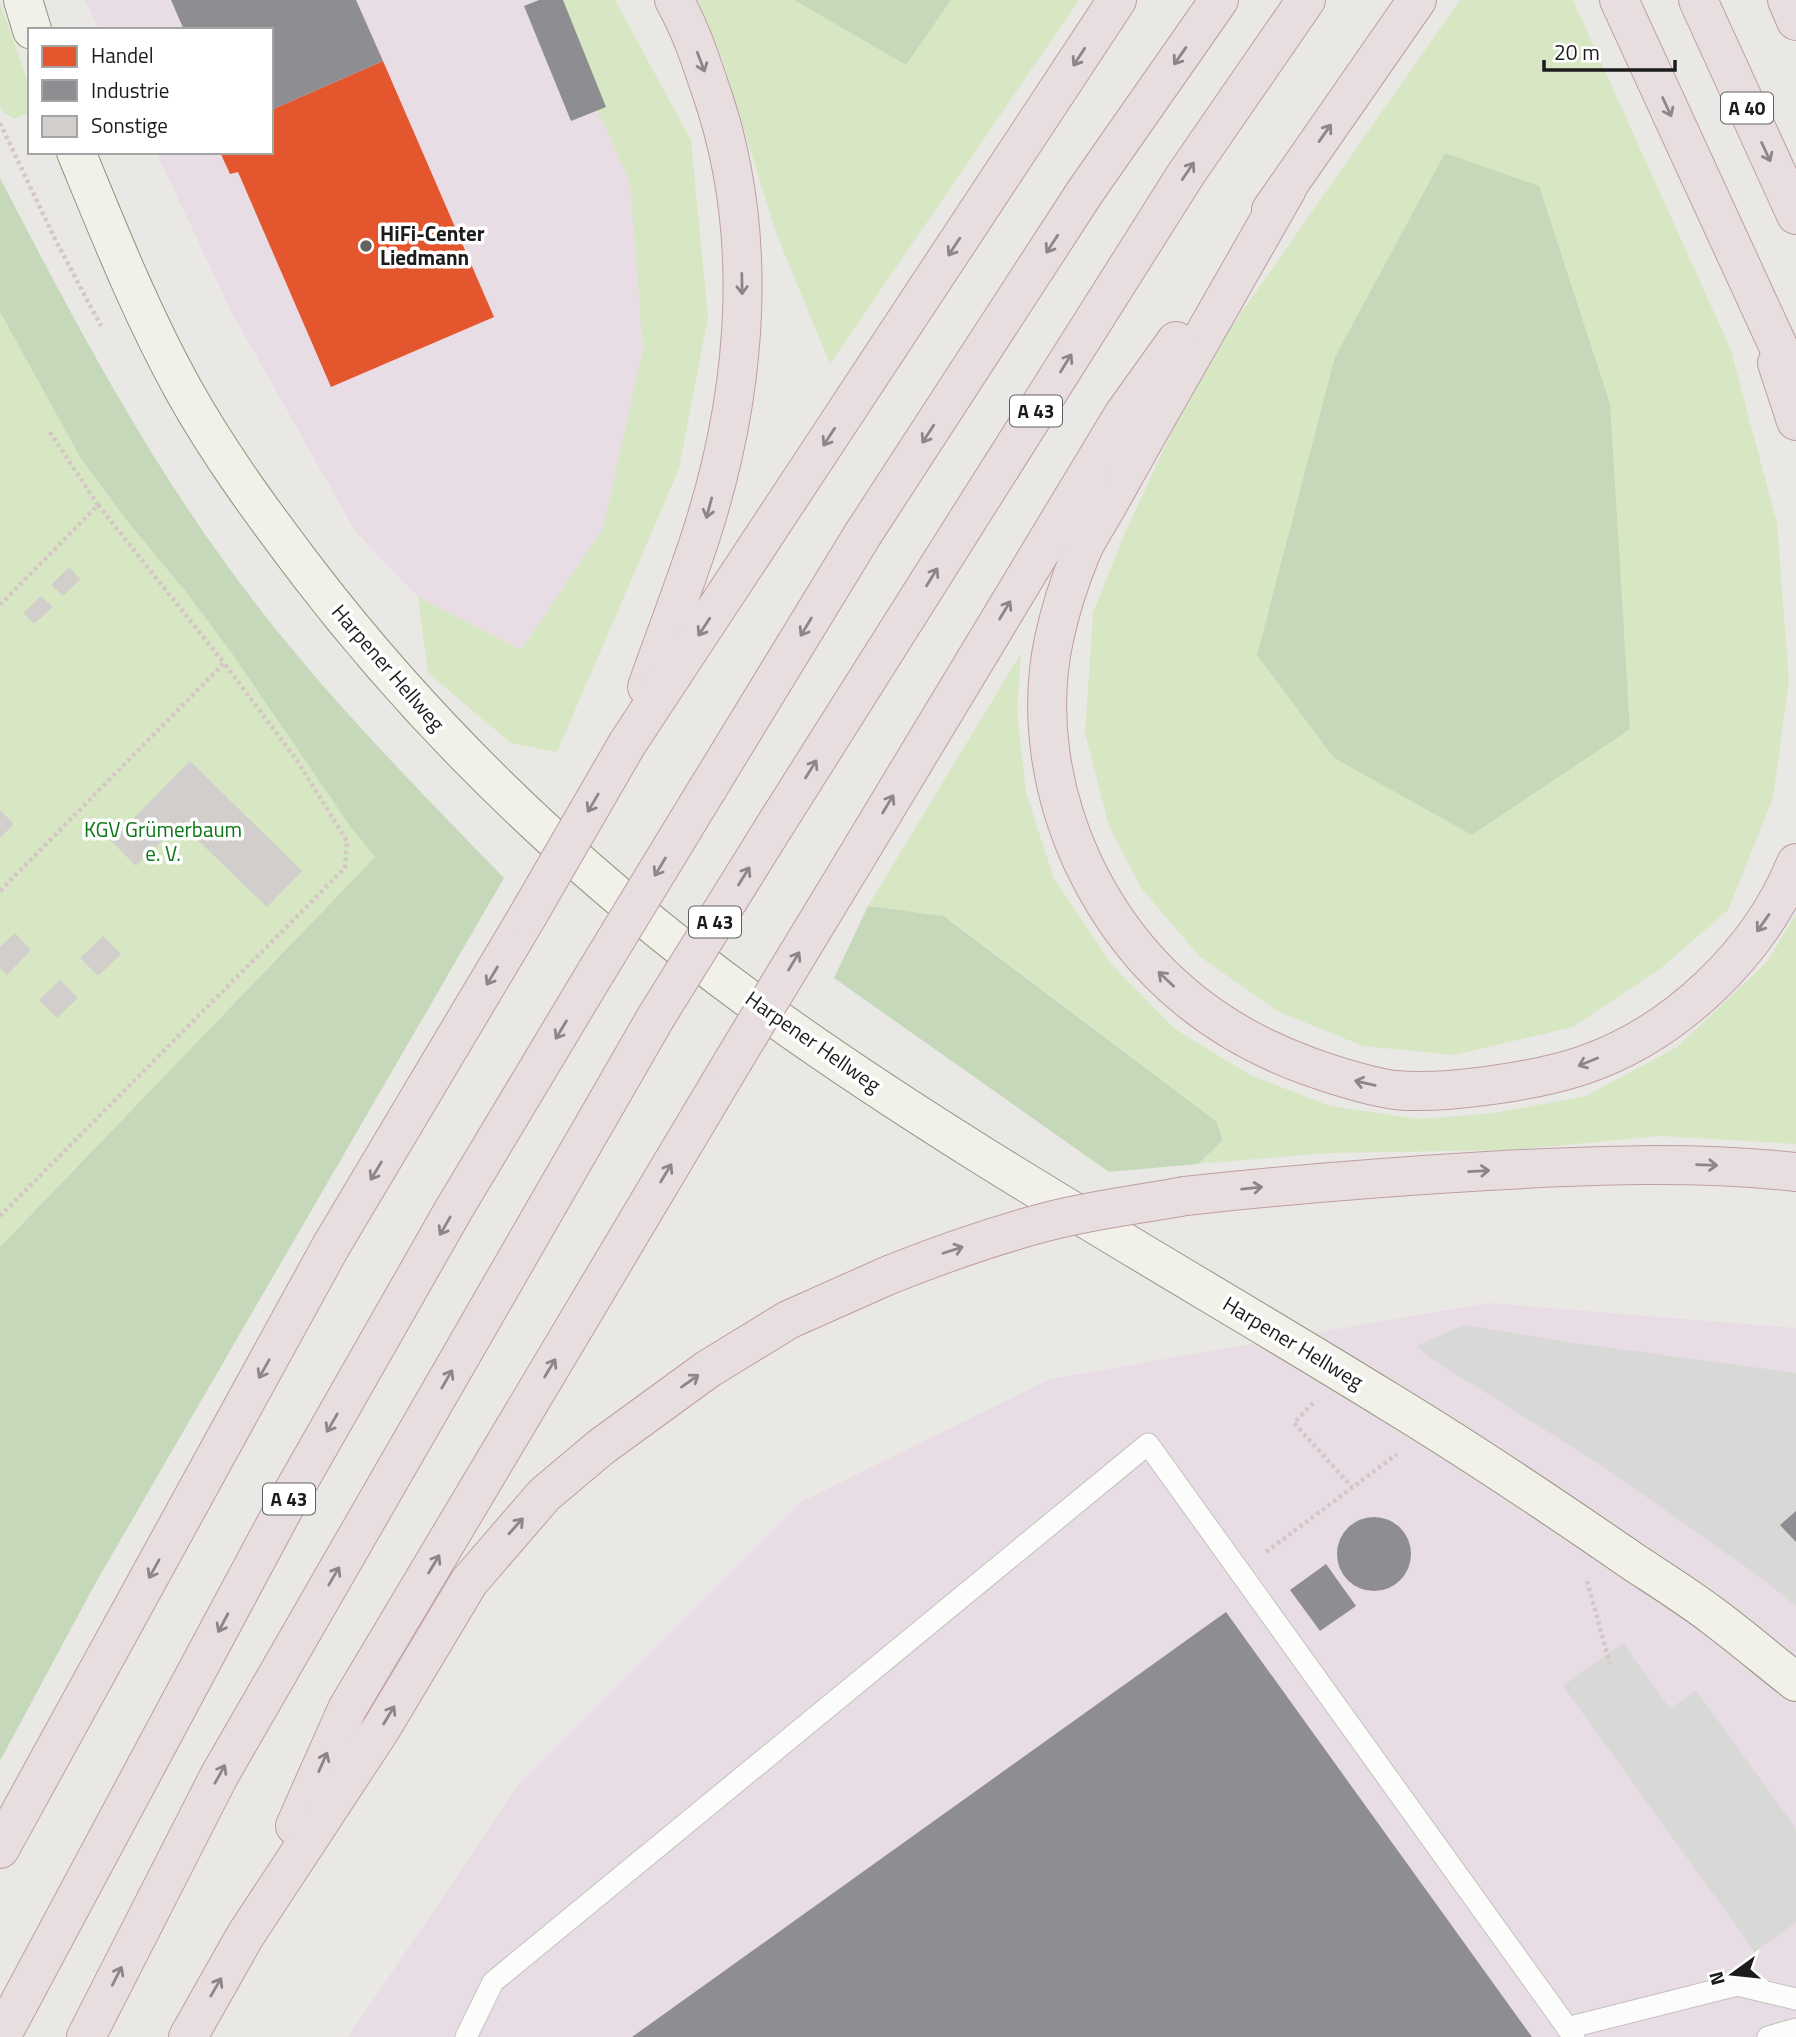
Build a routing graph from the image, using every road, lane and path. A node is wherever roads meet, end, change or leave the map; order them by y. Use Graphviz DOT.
graph roads {
  1 [pos="23,0"];
  2 [pos="674,0"];
  3 [pos="1117,0"];
  4 [pos="1219,0"];
  5 [pos="1306,0"];
  6 [pos="1417,0"];
  7 [pos="1619,0"];
  8 [pos="1698,0"];
  9 [pos="1787,0"];
  10 [pos="1796,21"];
  11 [pos="32,28"];
  12 [pos="77,154"];
  13 [pos="1287,189"];
  14 [pos="1796,215"];
  15 [pos="1746,279"];
  16 [pos="1796,385"];
  17 [pos="1796,421"];
  18 [pos="50,432"];
  19 [pos="99,505"];
  20 [pos="0,605"];
  21 [pos="225,663"];
  22 [pos="627,744"];
  23 [pos="1796,863"];
  24 [pos="0,891"];
  25 [pos="1796,1172"];
  26 [pos="0,1216"];
  27 [pos="1340,1372"];
  28 [pos="1431,1428"];
  29 [pos="1352,1487"];
  30 [pos="1569,1517"];
  31 [pos="1239,1572"];
  32 [pos="1610,1664"];
  33 [pos="1796,1682"];
  34 [pos="0,1849"];
  35 [pos="245,1936"];
  36 [pos="1796,1998"];
  37 [pos="1796,2029"];
  38 [pos="1571,2032"];
  39 [pos="1,2037"];
  40 [pos="86,2037"];
  41 [pos="188,2037"];
  42 [pos="466,2037"];
  43 [pos="1768,2037"];
  1 -- 11 [label="main road"];
  2 -- 22 [label="highway, one-way"];
  3 -- 22 [label="highway, one-way"];
  4 -- 39 [label="highway, A 43, one-way, bridge"];
  40 -- 5 [label="highway, A 43, one-way, bridge"];
  13 -- 6 [label="highway, one-way"];
  7 -- 15 [label="highway, one-way"];
  8 -- 14 [label="highway, A 40, one-way"];
  9 -- 10 [label="highway"];
  12 -- 27 [label="main road, Harpener Hellweg"];
  23 -- 13 [label="highway, one-way"];
  35 -- 13 [label="highway, one-way, bridge"];
  15 -- 16 [label="highway"];
  15 -- 17 [label="highway"];
  18 -- 19 [label="path"];
  19 -- 20 [label="path"];
  19 -- 21 [label="path"];
  21 -- 24 [label="path"];
  21 -- 26 [label="path"];
  22 -- 34 [label="highway, one-way, bridge"];
  35 -- 25 [label="highway, one-way, bridge"];
  27 -- 28 [label="main road, Harpener Hellweg"];
  27 -- 29 [label="path"];
  28 -- 29 [label="path"];
  28 -- 30 [label="main road, Harpener Hellweg"];
  29 -- 31 [label="path"];
  30 -- 32 [label="path"];
  30 -- 33 [label="main road, Harpener Hellweg"];
  31 -- 38 [label="lane"];
  31 -- 42 [label="lane"];
  41 -- 35 [label="highway, one-way"];
  36 -- 38 [label="lane"];
  37 -- 43 [label="lane"];
}
